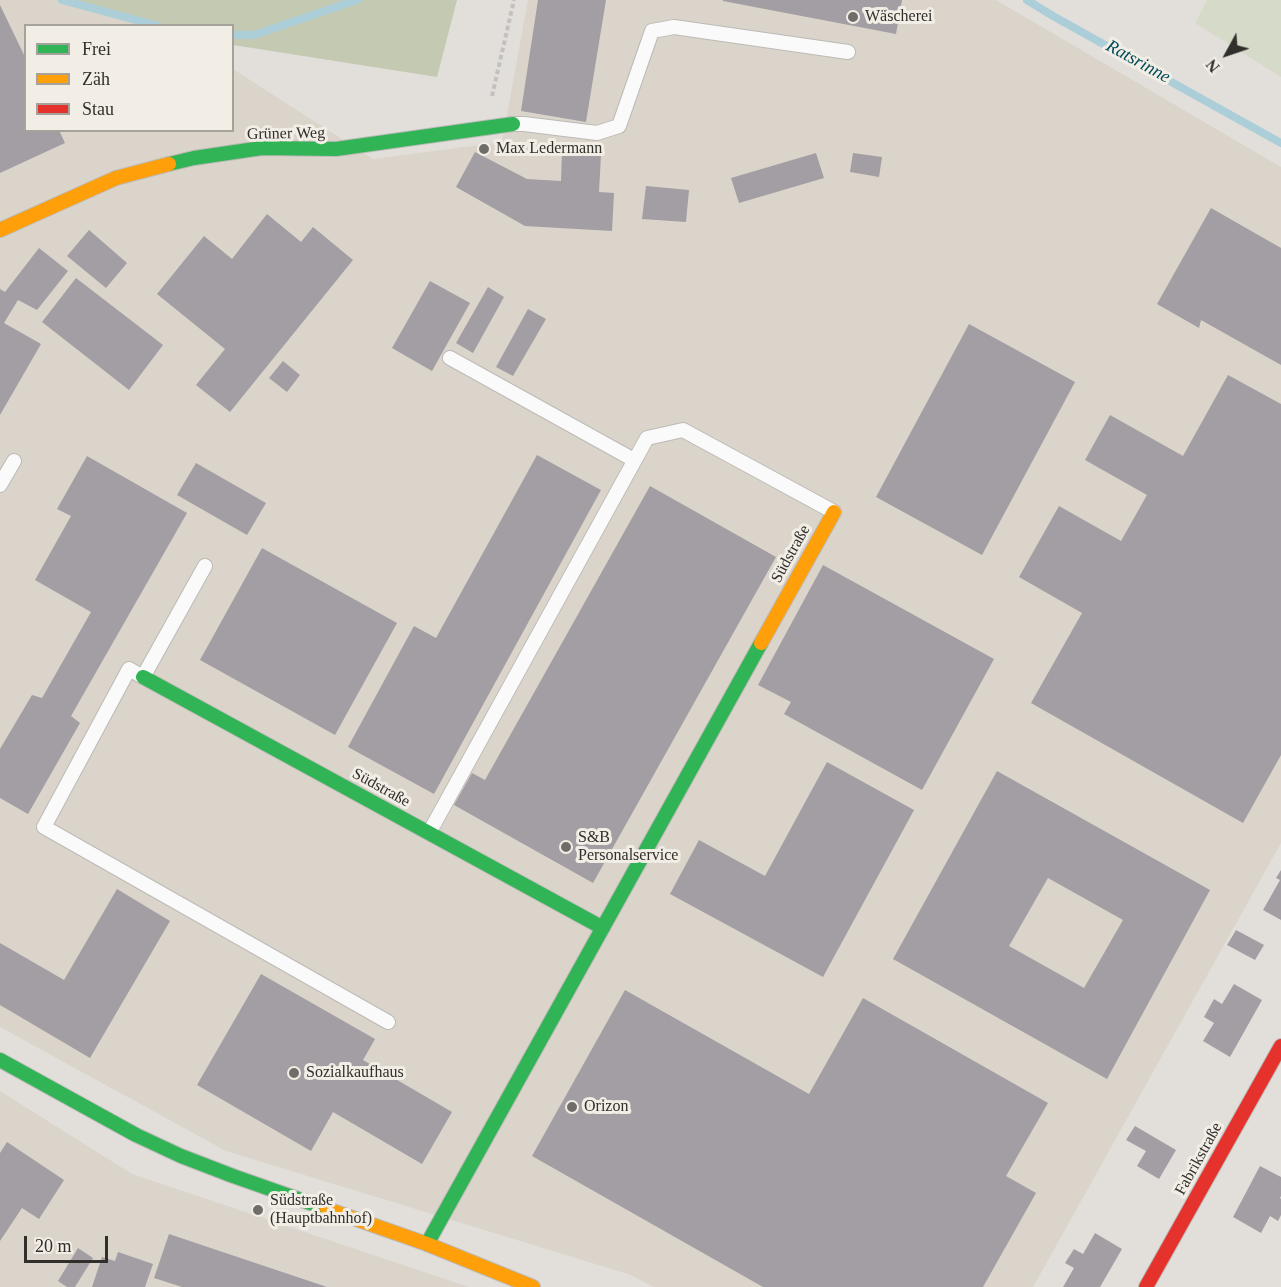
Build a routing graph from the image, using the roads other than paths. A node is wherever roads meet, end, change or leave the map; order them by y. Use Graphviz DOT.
graph roads {
  1 [pos="848,52"];
  2 [pos="513,124"];
  3 [pos="0,230"];
  4 [pos="450,358"];
  5 [pos="634,460"];
  6 [pos="14,461"];
  7 [pos="0,485"];
  8 [pos="834,512"];
  9 [pos="205,566"];
  10 [pos="143,676"];
  11 [pos="429,833"];
  12 [pos="603,928"];
  13 [pos="388,1022"];
  14 [pos="1281,1046"];
  15 [pos="0,1060"];
  16 [pos="428,1244"];
  17 [pos="533,1287"];
  18 [pos="1146,1287"];
  1 -- 2 [label="lane"];
  2 -- 3 [label="street, Grüner Weg"];
  4 -- 5 [label="lane"];
  5 -- 8 [label="lane"];
  5 -- 11 [label="lane"];
  6 -- 7 [label="lane"];
  8 -- 12 [label="street, Südstraße"];
  9 -- 10 [label="lane"];
  10 -- 11 [label="street, Südstraße"];
  10 -- 13 [label="lane"];
  11 -- 12 [label="street, Südstraße"];
  12 -- 16 [label="street, Südstraße"];
  14 -- 18 [label="street, Fabrikstraße"];
  15 -- 16 [label="street"];
  16 -- 17 [label="street"];
}
